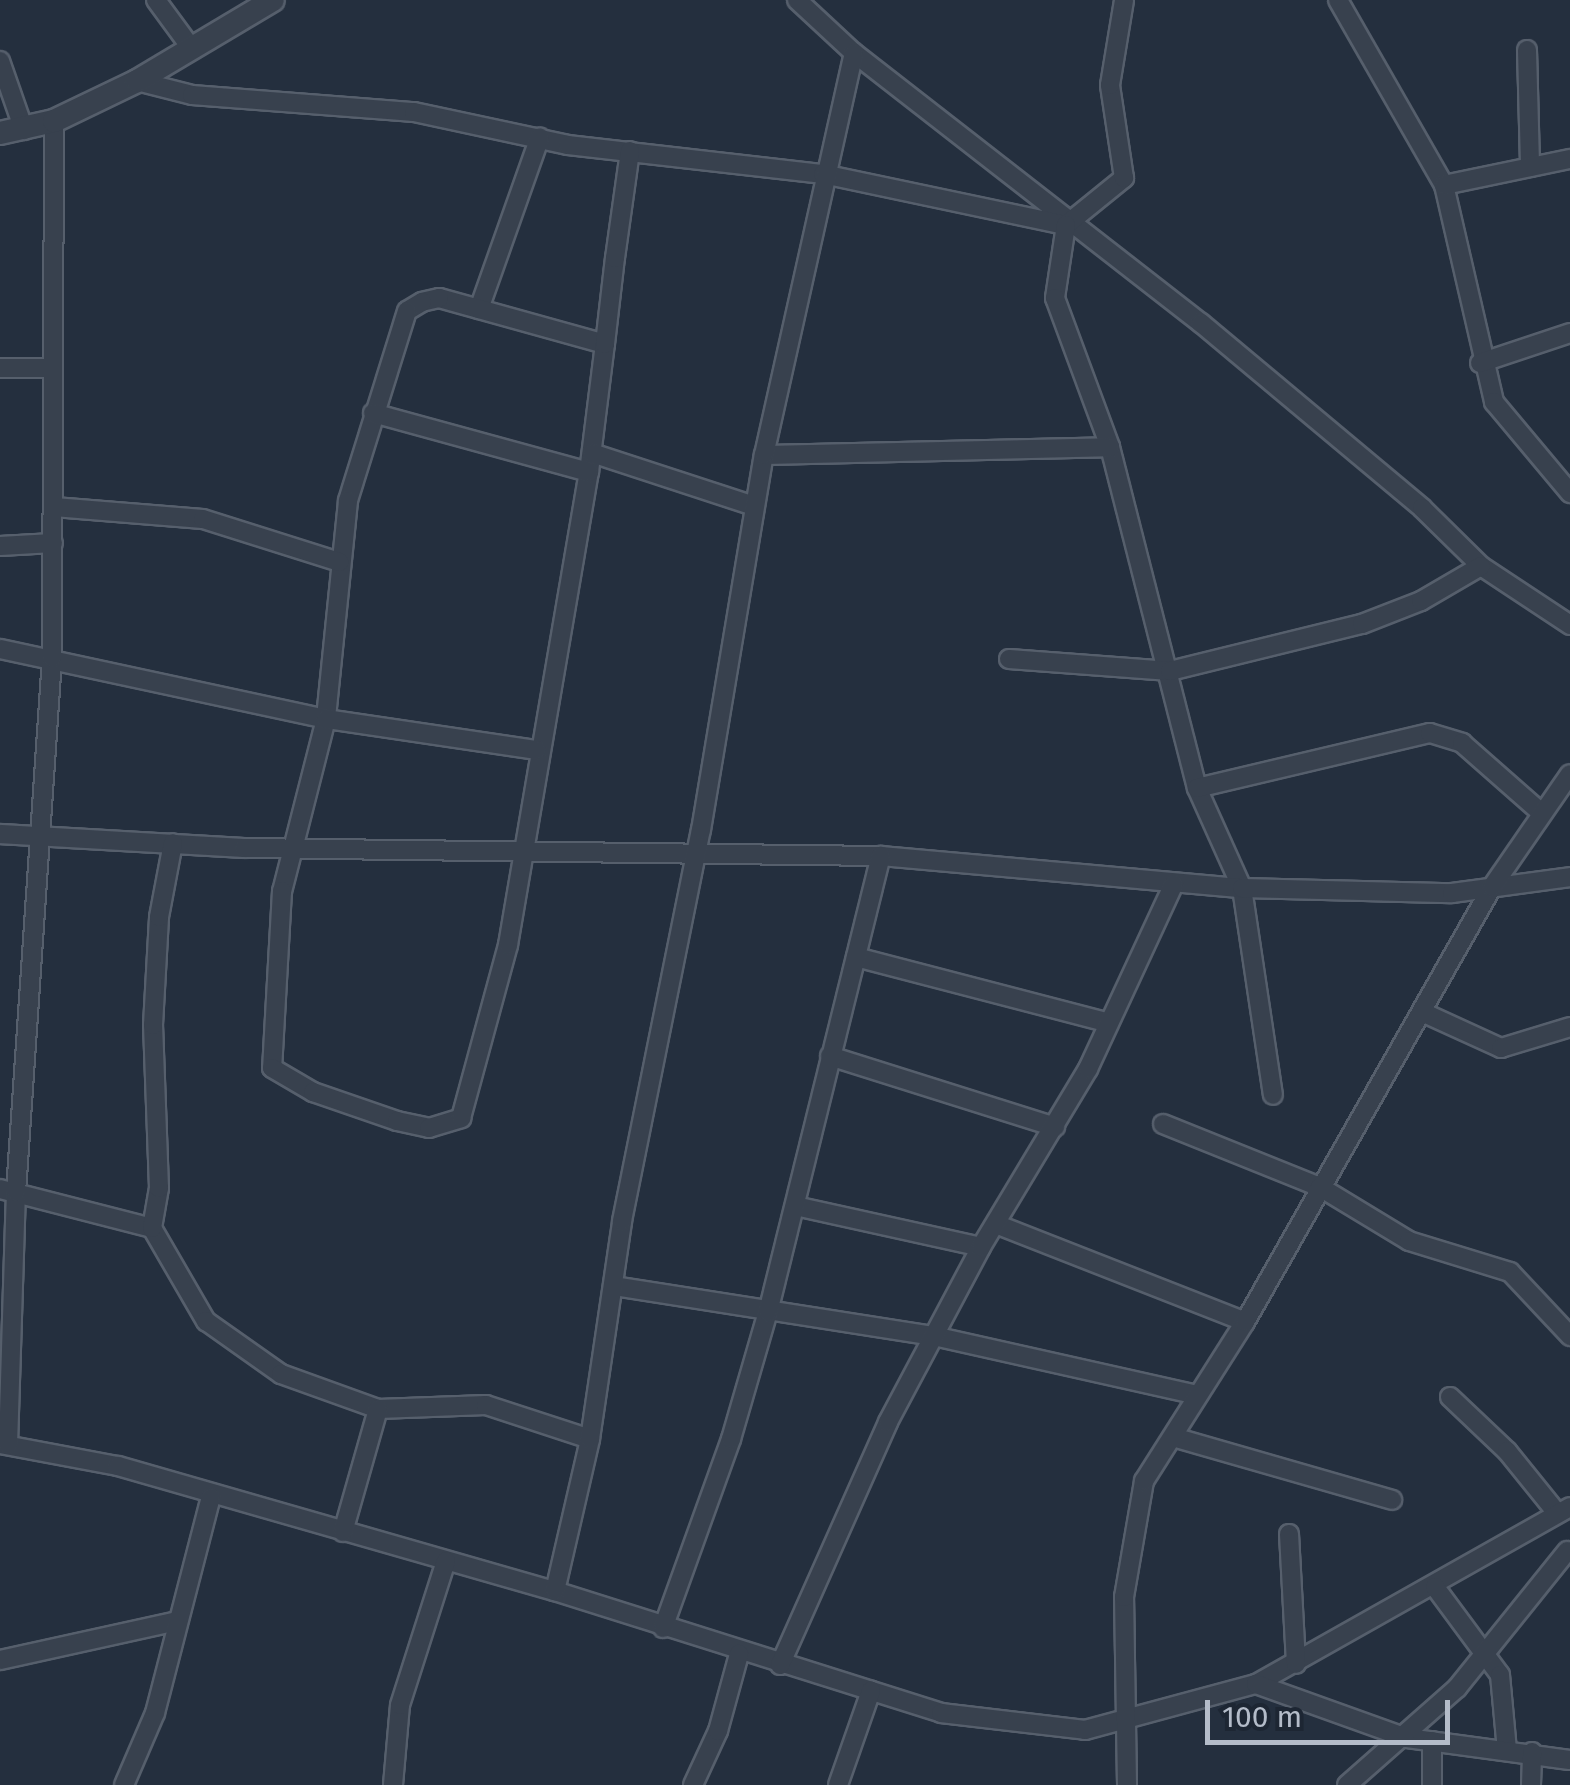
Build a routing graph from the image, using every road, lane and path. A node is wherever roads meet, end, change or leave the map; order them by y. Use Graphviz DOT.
graph roads {
  1 [pos="156,0"];
  2 [pos="271,0"];
  3 [pos="796,0"];
  4 [pos="1124,0"];
  5 [pos="1338,0"];
  6 [pos="192,49"];
  7 [pos="1528,50"];
  8 [pos="854,53"];
  9 [pos="0,61"];
  10 [pos="137,81"];
  11 [pos="54,122"];
  12 [pos="24,130"];
  13 [pos="0,134"];
  14 [pos="540,137"];
  15 [pos="630,151"];
  16 [pos="1570,160"];
  17 [pos="1530,167"];
  18 [pos="822,174"];
  19 [pos="1444,185"];
  20 [pos="1070,222"];
  21 [pos="479,309"];
  22 [pos="1570,333"];
  23 [pos="605,344"];
  24 [pos="1480,363"];
  25 [pos="0,368"];
  26 [pos="53,368"];
  27 [pos="373,414"];
  28 [pos="1110,447"];
  29 [pos="764,455"];
  30 [pos="590,462"];
  31 [pos="1570,492"];
  32 [pos="754,506"];
  33 [pos="54,507"];
  34 [pos="54,543"];
  35 [pos="0,546"];
  36 [pos="339,562"];
  37 [pos="1481,566"];
  38 [pos="1570,626"];
  39 [pos="0,649"];
  40 [pos="52,658"];
  41 [pos="1010,659"];
  42 [pos="1170,672"];
  43 [pos="326,718"];
  44 [pos="537,750"];
  45 [pos="1570,774"];
  46 [pos="1197,788"];
  47 [pos="1540,811"];
  48 [pos="42,832"];
  49 [pos="0,834"];
  50 [pos="173,843"];
  51 [pos="297,848"];
  52 [pos="522,850"];
  53 [pos="694,851"];
  54 [pos="881,856"];
  55 [pos="1570,877"];
  56 [pos="1174,884"];
  57 [pos="1492,887"];
  58 [pos="1242,888"];
  59 [pos="856,957"];
  60 [pos="1422,1012"];
  61 [pos="1109,1024"];
  62 [pos="1570,1027"];
  63 [pos="830,1056"];
  64 [pos="1274,1095"];
  65 [pos="1163,1124"];
  66 [pos="1055,1127"];
  67 [pos="1320,1187"];
  68 [pos="8,1191"];
  69 [pos="795,1206"];
  70 [pos="998,1225"];
  71 [pos="152,1228"];
  72 [pos="981,1248"];
  73 [pos="614,1286"];
  74 [pos="768,1312"];
  75 [pos="1245,1322"];
  76 [pos="1570,1336"];
  77 [pos="938,1337"];
  78 [pos="1198,1395"];
  79 [pos="1450,1397"];
  80 [pos="378,1410"];
  81 [pos="1173,1436"];
  82 [pos="590,1439"];
  83 [pos="4,1445"];
  84 [pos="211,1496"];
  85 [pos="1392,1500"];
  86 [pos="1557,1514"];
  87 [pos="343,1532"];
  88 [pos="1290,1534"];
  89 [pos="1568,1553"];
  90 [pos="446,1561"];
  91 [pos="1435,1586"];
  92 [pos="555,1591"];
  93 [pos="178,1621"];
  94 [pos="663,1628"];
  95 [pos="740,1654"];
  96 [pos="1487,1654"];
  97 [pos="0,1660"];
  98 [pos="1296,1664"];
  99 [pos="780,1665"];
  100 [pos="1256,1684"];
  101 [pos="871,1691"];
  102 [pos="1124,1724"];
  103 [pos="1407,1738"];
  104 [pos="1432,1741"];
  105 [pos="1507,1750"];
  106 [pos="1532,1752"];
  107 [pos="1570,1760"];
  108 [pos="124,1785"];
  109 [pos="393,1785"];
  110 [pos="693,1785"];
  111 [pos="838,1785"];
  112 [pos="1126,1785"];
  113 [pos="1347,1785"];
  114 [pos="1432,1785"];
  115 [pos="1531,1785"];
  1 -- 6 [label="street"];
  2 -- 6 [label="street"];
  3 -- 8 [label="street"];
  4 -- 20 [label="street"];
  5 -- 19 [label="street"];
  6 -- 10 [label="street"];
  7 -- 17 [label="street"];
  8 -- 18 [label="street"];
  8 -- 20 [label="street"];
  9 -- 12 [label="street"];
  10 -- 11 [label="street"];
  10 -- 14 [label="street"];
  11 -- 12 [label="street"];
  11 -- 26 [label="street"];
  12 -- 13 [label="street"];
  14 -- 15 [label="street"];
  14 -- 21 [label="street"];
  15 -- 18 [label="street"];
  15 -- 23 [label="street"];
  16 -- 17 [label="street"];
  17 -- 19 [label="street"];
  18 -- 20 [label="street"];
  18 -- 29 [label="street"];
  19 -- 24 [label="street"];
  20 -- 28 [label="street"];
  20 -- 37 [label="street"];
  21 -- 23 [label="street"];
  21 -- 27 [label="street"];
  22 -- 24 [label="street"];
  23 -- 30 [label="street"];
  24 -- 31 [label="street"];
  25 -- 26 [label="street"];
  26 -- 33 [label="street"];
  27 -- 30 [label="street"];
  27 -- 36 [label="street"];
  28 -- 29 [label="street"];
  28 -- 42 [label="street"];
  29 -- 32 [label="street"];
  30 -- 32 [label="street"];
  30 -- 44 [label="street"];
  32 -- 53 [label="street"];
  33 -- 34 [label="street"];
  33 -- 36 [label="street"];
  34 -- 35 [label="street"];
  34 -- 40 [label="street"];
  36 -- 43 [label="street"];
  37 -- 38 [label="street"];
  37 -- 42 [label="street"];
  39 -- 40 [label="street"];
  40 -- 43 [label="street"];
  40 -- 48 [label="street"];
  41 -- 42 [label="street"];
  42 -- 46 [label="street"];
  43 -- 44 [label="street"];
  43 -- 51 [label="street"];
  44 -- 52 [label="street"];
  45 -- 47 [label="street"];
  46 -- 47 [label="street"];
  46 -- 58 [label="street"];
  47 -- 57 [label="street"];
  48 -- 49 [label="street"];
  48 -- 50 [label="street"];
  48 -- 68 [label="street"];
  50 -- 51 [label="street"];
  50 -- 71 [label="street"];
  51 -- 52 [label="street"];
  51 -- 52 [label="street"];
  52 -- 53 [label="street"];
  53 -- 54 [label="street"];
  53 -- 73 [label="street"];
  54 -- 56 [label="street"];
  54 -- 59 [label="street"];
  55 -- 57 [label="street"];
  56 -- 58 [label="street"];
  56 -- 61 [label="street"];
  57 -- 58 [label="street"];
  57 -- 60 [label="street"];
  58 -- 64 [label="street"];
  59 -- 61 [label="street"];
  59 -- 63 [label="street"];
  60 -- 62 [label="street"];
  60 -- 67 [label="street"];
  61 -- 66 [label="street"];
  63 -- 66 [label="street"];
  63 -- 69 [label="street"];
  65 -- 67 [label="street"];
  66 -- 70 [label="street"];
  67 -- 75 [label="street"];
  67 -- 76 [label="street"];
  68 -- 71 [label="street"];
  68 -- 83 [label="street"];
  69 -- 72 [label="street"];
  69 -- 74 [label="street"];
  70 -- 72 [label="street"];
  70 -- 75 [label="street"];
  71 -- 80 [label="street"];
  72 -- 77 [label="street"];
  73 -- 74 [label="street"];
  73 -- 82 [label="street"];
  74 -- 77 [label="street"];
  74 -- 94 [label="street"];
  75 -- 78 [label="street"];
  77 -- 78 [label="street"];
  77 -- 99 [label="street"];
  78 -- 81 [label="street"];
  79 -- 86 [label="street"];
  80 -- 82 [label="street"];
  80 -- 87 [label="street"];
  81 -- 85 [label="street"];
  81 -- 102 [label="street"];
  82 -- 92 [label="street"];
  83 -- 84 [label="street"];
  84 -- 87 [label="street"];
  84 -- 93 [label="street"];
  86 -- 89 [label="street"];
  86 -- 91 [label="street"];
  87 -- 90 [label="street"];
  88 -- 98 [label="street"];
  89 -- 96 [label="street"];
  90 -- 92 [label="street"];
  90 -- 109 [label="street"];
  91 -- 96 [label="street"];
  91 -- 98 [label="street"];
  92 -- 94 [label="street"];
  93 -- 97 [label="street"];
  93 -- 108 [label="street"];
  94 -- 95 [label="street"];
  95 -- 99 [label="street"];
  95 -- 110 [label="street"];
  96 -- 103 [label="street"];
  96 -- 105 [label="street"];
  98 -- 100 [label="street"];
  99 -- 101 [label="street"];
  100 -- 102 [label="street"];
  100 -- 103 [label="street"];
  101 -- 102 [label="street"];
  101 -- 111 [label="street"];
  102 -- 112 [label="street"];
  103 -- 104 [label="street"];
  103 -- 113 [label="street"];
  104 -- 105 [label="street"];
  104 -- 114 [label="street"];
  105 -- 106 [label="street"];
  106 -- 107 [label="street"];
  106 -- 115 [label="street"];
}
